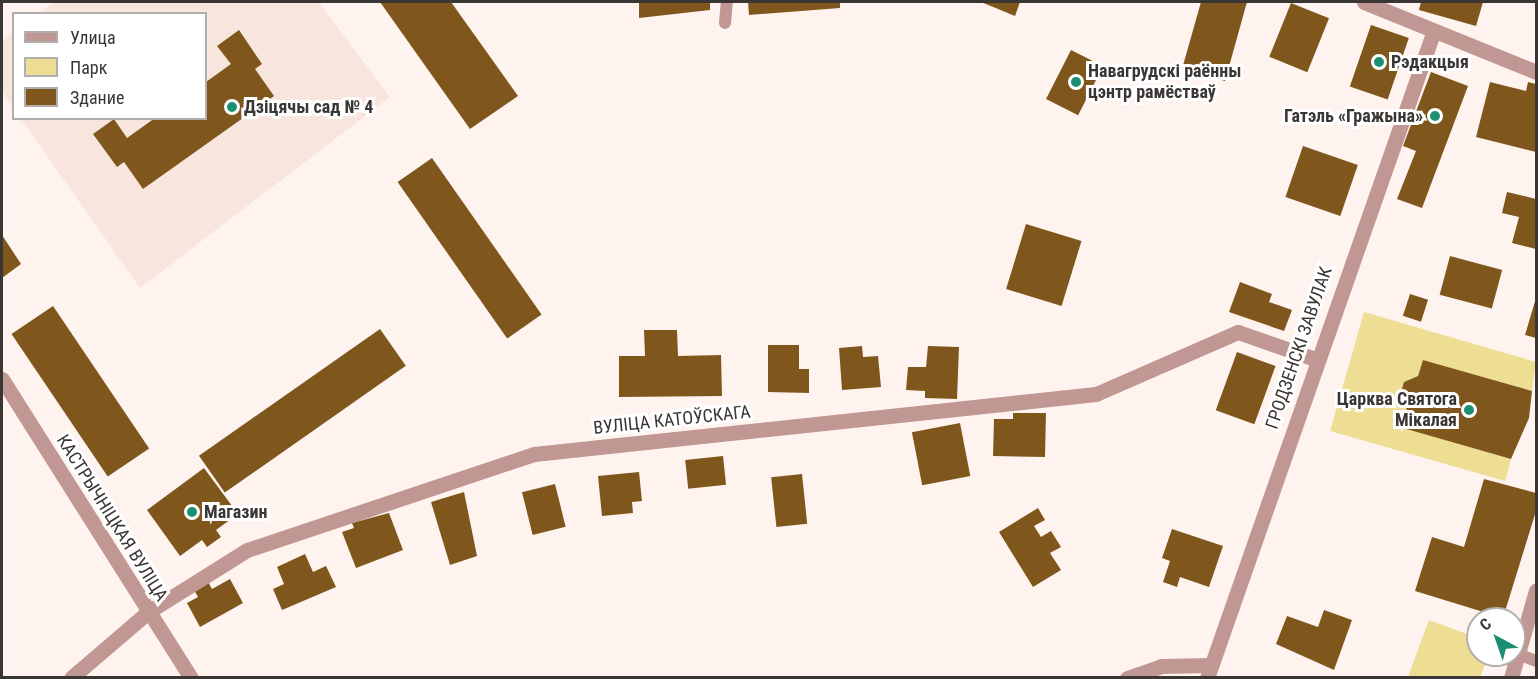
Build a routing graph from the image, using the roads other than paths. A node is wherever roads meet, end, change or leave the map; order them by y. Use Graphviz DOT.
graph roads {
  1 [pos="727,2"];
  2 [pos="1364,2"];
  3 [pos="725,23"];
  4 [pos="1433,33"];
  5 [pos="1536,72"];
  6 [pos="1315,359"];
  7 [pos="2,379"];
  8 [pos="1536,590"];
  9 [pos="148,612"];
  10 [pos="1526,626"];
  11 [pos="1209,671"];
  12 [pos="72,678"];
  13 [pos="191,678"];
  14 [pos="1127,678"];
  1 -- 3 [label="lane"];
  2 -- 4 [label="street"];
  4 -- 5 [label="street"];
  4 -- 6 [label="street, ГРОДЗЕНСКІ ЗАВУЛАК"];
  6 -- 9 [label="street, ВУЛІЦА КАТОЎСКАГА"];
  6 -- 11 [label="street, ГРОДЗЕНСКІ ЗАВУЛАК"];
  7 -- 9 [label="street, КАСТРЫЧНІЦКАЯ ВУЛІЦА"];
  8 -- 10 [label="street"];
  9 -- 12 [label="street, ВУЛІЦА КАТОЎСКАГА"];
  9 -- 13 [label="street, КАСТРЫЧНІЦКАЯ ВУЛІЦА"];
  11 -- 14 [label="street"];
}
